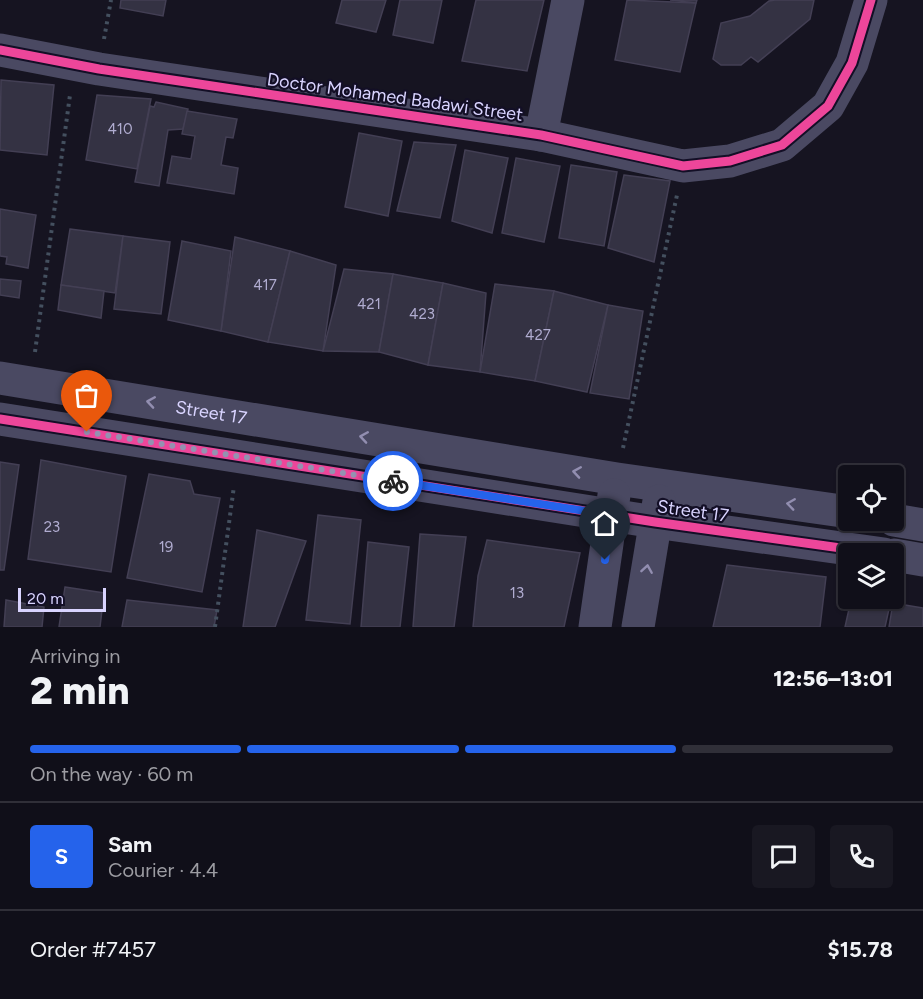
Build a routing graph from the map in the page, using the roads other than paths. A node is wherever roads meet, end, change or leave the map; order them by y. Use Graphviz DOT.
graph roads {
  1 [pos="568,0"];
  2 [pos="871,0"];
  3 [pos="0,50"];
  4 [pos="541,135"];
  5 [pos="16,380"];
  6 [pos="0,418"];
  7 [pos="617,478"];
  8 [pos="661,485"];
  9 [pos="838,510"];
  10 [pos="611,515"];
  11 [pos="655,522"];
  12 [pos="904,522"];
  13 [pos="923,525"];
  14 [pos="838,547"];
  15 [pos="904,557"];
  16 [pos="923,560"];
  17 [pos="596,627"];
  18 [pos="638,627"];
  1 -- 4 [label="street"];
  2 -- 4 [label="street, Doctor Mohamed Badawi Street"];
  3 -- 4 [label="street, Doctor Mohamed Badawi Street"];
  7 -- 5 [label="street, Street 17, one-way"];
  6 -- 10 [label="street, Street 17"];
  7 -- 8 [label="street, Street 17"];
  7 -- 10 [label="street"];
  9 -- 8 [label="street, Street 17, one-way"];
  8 -- 11 [label="street"];
  10 -- 11 [label="street, Street 17"];
  10 -- 17 [label="street"];
  11 -- 14 [label="street, Street 17"];
  18 -- 11 [label="street, one-way"];
  12 -- 13 [label="street"];
  15 -- 16 [label="street"];
}
